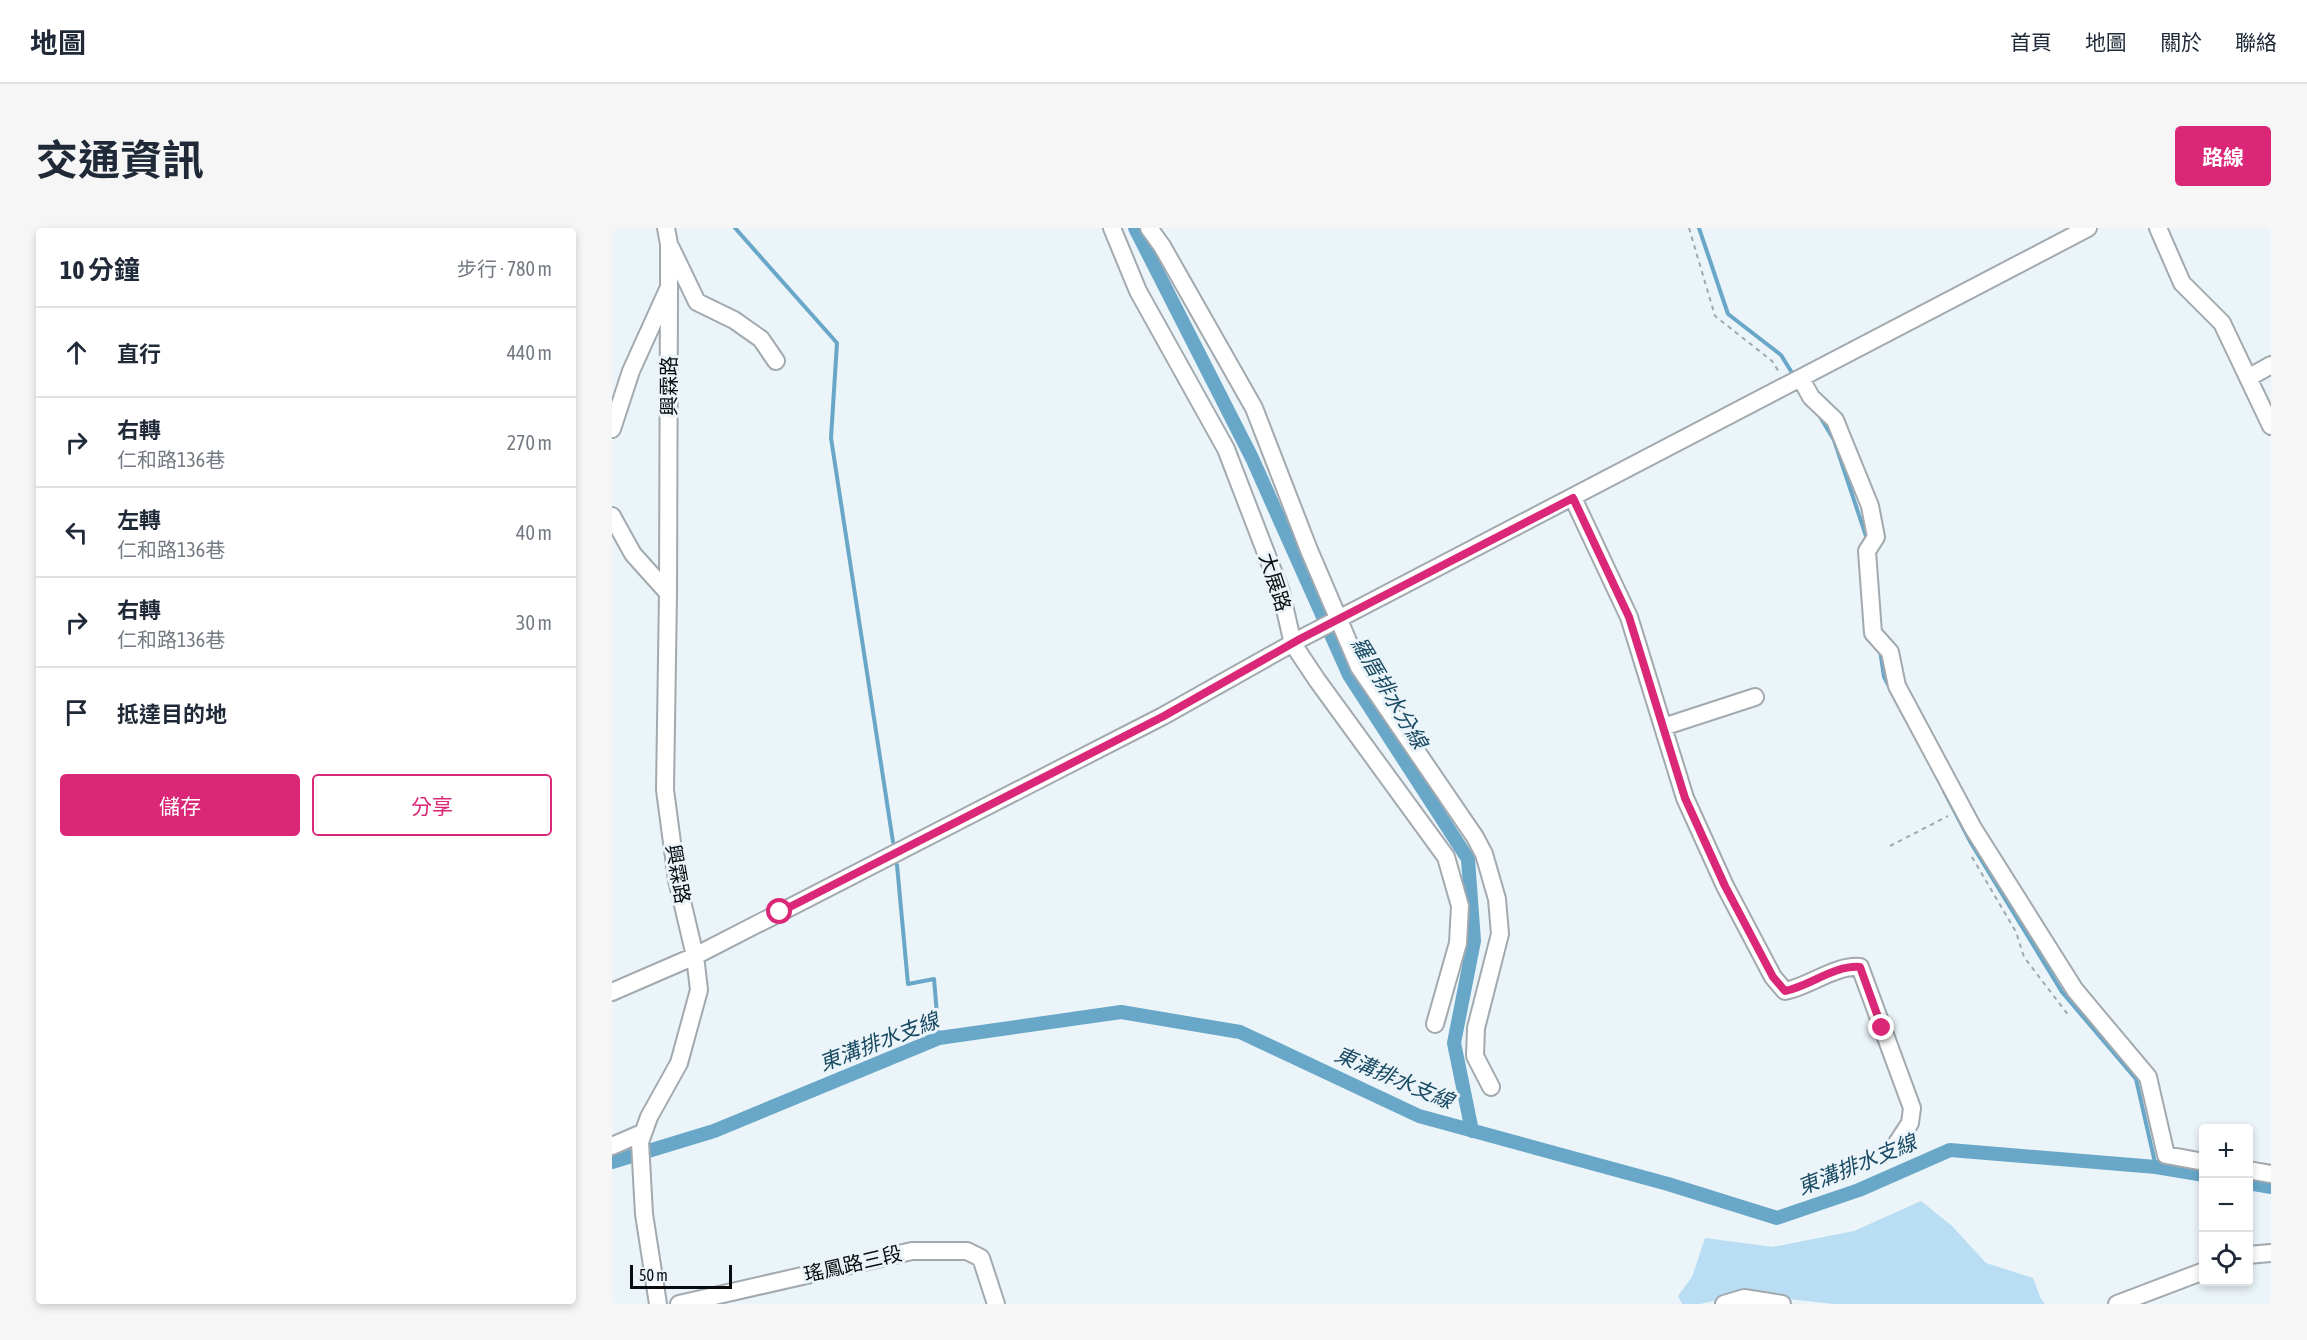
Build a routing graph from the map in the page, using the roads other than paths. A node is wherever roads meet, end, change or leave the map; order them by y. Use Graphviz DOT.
graph roads {
  1 [pos="1112,228"];
  2 [pos="1149,228"];
  3 [pos="2088,228"];
  4 [pos="2158,228"];
  5 [pos="668,236"];
  6 [pos="669,287"];
  7 [pos="776,361"];
  8 [pos="2271,365"];
  9 [pos="2248,378"];
  10 [pos="1794,382"];
  11 [pos="2271,426"];
  12 [pos="612,429"];
  13 [pos="1573,498"];
  14 [pos="612,516"];
  15 [pos="668,593"];
  16 [pos="1338,620"];
  17 [pos="1297,641"];
  18 [pos="1755,697"];
  19 [pos="1663,727"];
  20 [pos="695,956"];
  21 [pos="612,992"];
  22 [pos="1435,1023"];
  23 [pos="1491,1087"];
  24 [pos="641,1137"];
  25 [pos="612,1146"];
  26 [pos="1895,1146"];
  27 [pos="2199,1161"];
  28 [pos="2253,1171"];
  29 [pos="2271,1174"];
  30 [pos="2271,1253"];
  31 [pos="2253,1255"];
  32 [pos="2199,1273"];
  33 [pos="658,1304"];
  34 [pos="679,1304"];
  35 [pos="996,1304"];
  36 [pos="1724,1304"];
  37 [pos="1782,1304"];
  38 [pos="2117,1304"];
  1 -- 17 [label="street, 大展路"];
  2 -- 16 [label="street"];
  3 -- 10 [label="street"];
  4 -- 9 [label="street"];
  5 -- 6 [label="street, 興霖路"];
  5 -- 7 [label="street"];
  6 -- 12 [label="street, 興霖路"];
  6 -- 15 [label="street, 興霖路"];
  8 -- 9 [label="street"];
  9 -- 11 [label="street"];
  10 -- 13 [label="street"];
  10 -- 27 [label="street"];
  13 -- 16 [label="street"];
  13 -- 19 [label="street"];
  14 -- 15 [label="street"];
  15 -- 20 [label="street, 興霖路"];
  16 -- 17 [label="street"];
  16 -- 23 [label="street"];
  17 -- 20 [label="street"];
  17 -- 22 [label="street, 大展路"];
  18 -- 19 [label="street"];
  19 -- 26 [label="street"];
  20 -- 21 [label="street"];
  20 -- 24 [label="street, 興霖路"];
  24 -- 25 [label="street"];
  24 -- 33 [label="street"];
  28 -- 29 [label="street"];
  30 -- 31 [label="street"];
  32 -- 38 [label="street"];
  34 -- 35 [label="street, 瑤鳳路三段"];
  36 -- 37 [label="street"];
}
